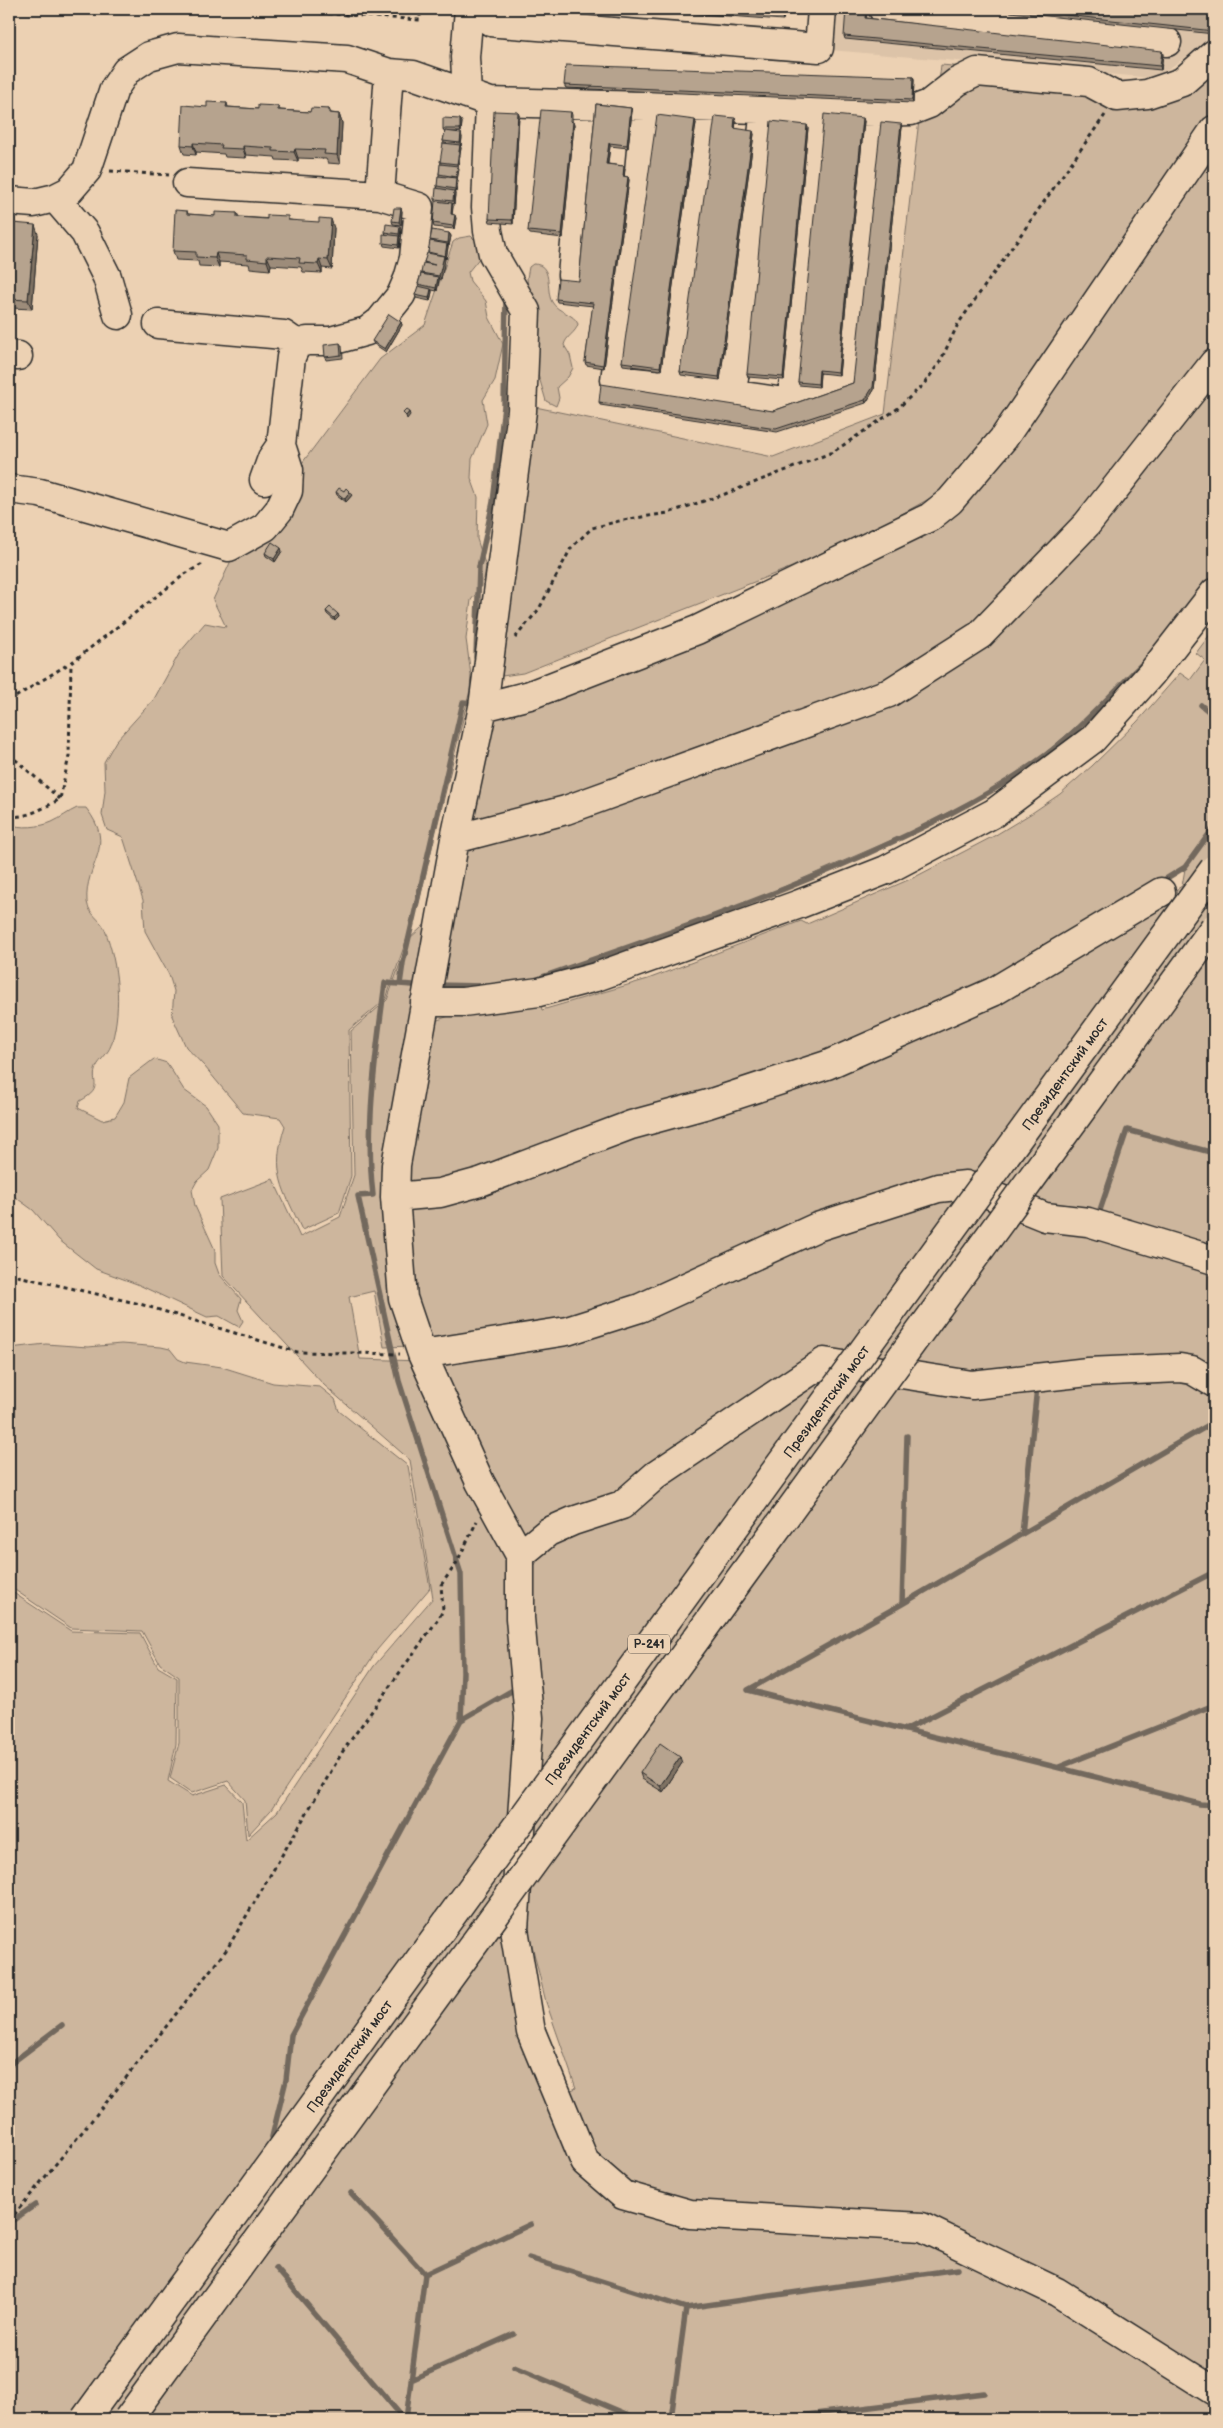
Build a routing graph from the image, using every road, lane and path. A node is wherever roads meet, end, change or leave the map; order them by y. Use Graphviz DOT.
graph roads {
  1 [pos="264,9"];
  2 [pos="420,9"];
  3 [pos="470,9"];
  4 [pos="475,9"];
  5 [pos="822,9"];
  6 [pos="883,9"];
  7 [pos="1167,42"];
  8 [pos="1214,54"];
  9 [pos="389,72"];
  10 [pos="478,98"];
  11 [pos="588,105"];
  12 [pos="645,107"];
  13 [pos="708,109"];
  14 [pos="765,109"];
  15 [pos="816,111"];
  16 [pos="876,112"];
  17 [pos="1214,130"];
  18 [pos="100,170"];
  19 [pos="183,179"];
  20 [pos="380,195"];
  21 [pos="55,198"];
  22 [pos="9,201"];
  23 [pos="572,275"];
  24 [pos="118,315"];
  25 [pos="158,324"];
  26 [pos="297,344"];
  27 [pos="1214,363"];
  28 [pos="672,386"];
  29 [pos="732,394"];
  30 [pos="792,399"];
  31 [pos="281,445"];
  32 [pos="264,480"];
  33 [pos="9,489"];
  34 [pos="229,547"];
  35 [pos="1214,593"];
  36 [pos="71,663"];
  37 [pos="9,701"];
  38 [pos="483,707"];
  39 [pos="9,754"];
  40 [pos="60,799"];
  41 [pos="9,815"];
  42 [pos="455,838"];
  43 [pos="1214,869"];
  44 [pos="1161,892"];
  45 [pos="1214,928"];
  46 [pos="425,1002"];
  47 [pos="395,1197"];
  48 [pos="1214,1260"];
  49 [pos="9,1274"];
  50 [pos="422,1354"];
  51 [pos="1214,1383"];
  52 [pos="487,1495"];
  53 [pos="520,1555"];
  54 [pos="9,2221"];
  55 [pos="1214,2391"];
  56 [pos="85,2419"];
  57 [pos="128,2419"];
  1 -- 2 [label="path"];
  3 -- 10 [label="main road"];
  4 -- 5 [label="main road"];
  6 -- 7 [label="main road"];
  8 -- 16 [label="main road"];
  9 -- 10 [label="main road"];
  9 -- 20 [label="main road"];
  9 -- 21 [label="main road"];
  10 -- 11 [label="main road"];
  10 -- 38 [label="main road"];
  11 -- 12 [label="main road"];
  11 -- 23 [label="main road"];
  12 -- 13 [label="main road"];
  12 -- 28 [label="main road"];
  13 -- 14 [label="main road"];
  13 -- 28 [label="main road"];
  14 -- 15 [label="main road"];
  14 -- 29 [label="main road"];
  15 -- 16 [label="main road"];
  15 -- 30 [label="main road"];
  16 -- 30 [label="main road"];
  17 -- 38 [label="main road"];
  18 -- 19 [label="path"];
  19 -- 20 [label="main road"];
  20 -- 26 [label="main road"];
  21 -- 22 [label="main road"];
  21 -- 24 [label="main road"];
  25 -- 26 [label="main road"];
  26 -- 31 [label="main road"];
  27 -- 42 [label="main road"];
  28 -- 29 [label="main road"];
  29 -- 30 [label="main road"];
  31 -- 32 [label="main road"];
  31 -- 34 [label="main road"];
  33 -- 34 [label="main road"];
  34 -- 36 [label="path"];
  35 -- 46 [label="main road"];
  36 -- 37 [label="path"];
  36 -- 40 [label="path"];
  38 -- 42 [label="main road"];
  39 -- 40 [label="path"];
  40 -- 41 [label="path"];
  42 -- 46 [label="main road"];
  43 -- 56 [label="main road, Президентский мост / Р-241, bridge"];
  44 -- 47 [label="main road"];
  45 -- 57 [label="main road, Р-241, bridge"];
  46 -- 47 [label="main road"];
  47 -- 50 [label="main road"];
  48 -- 50 [label="main road"];
  49 -- 50 [label="path"];
  50 -- 52 [label="main road"];
  51 -- 53 [label="main road"];
  52 -- 53 [label="main road"];
  52 -- 54 [label="path"];
  53 -- 55 [label="main road"];
}
